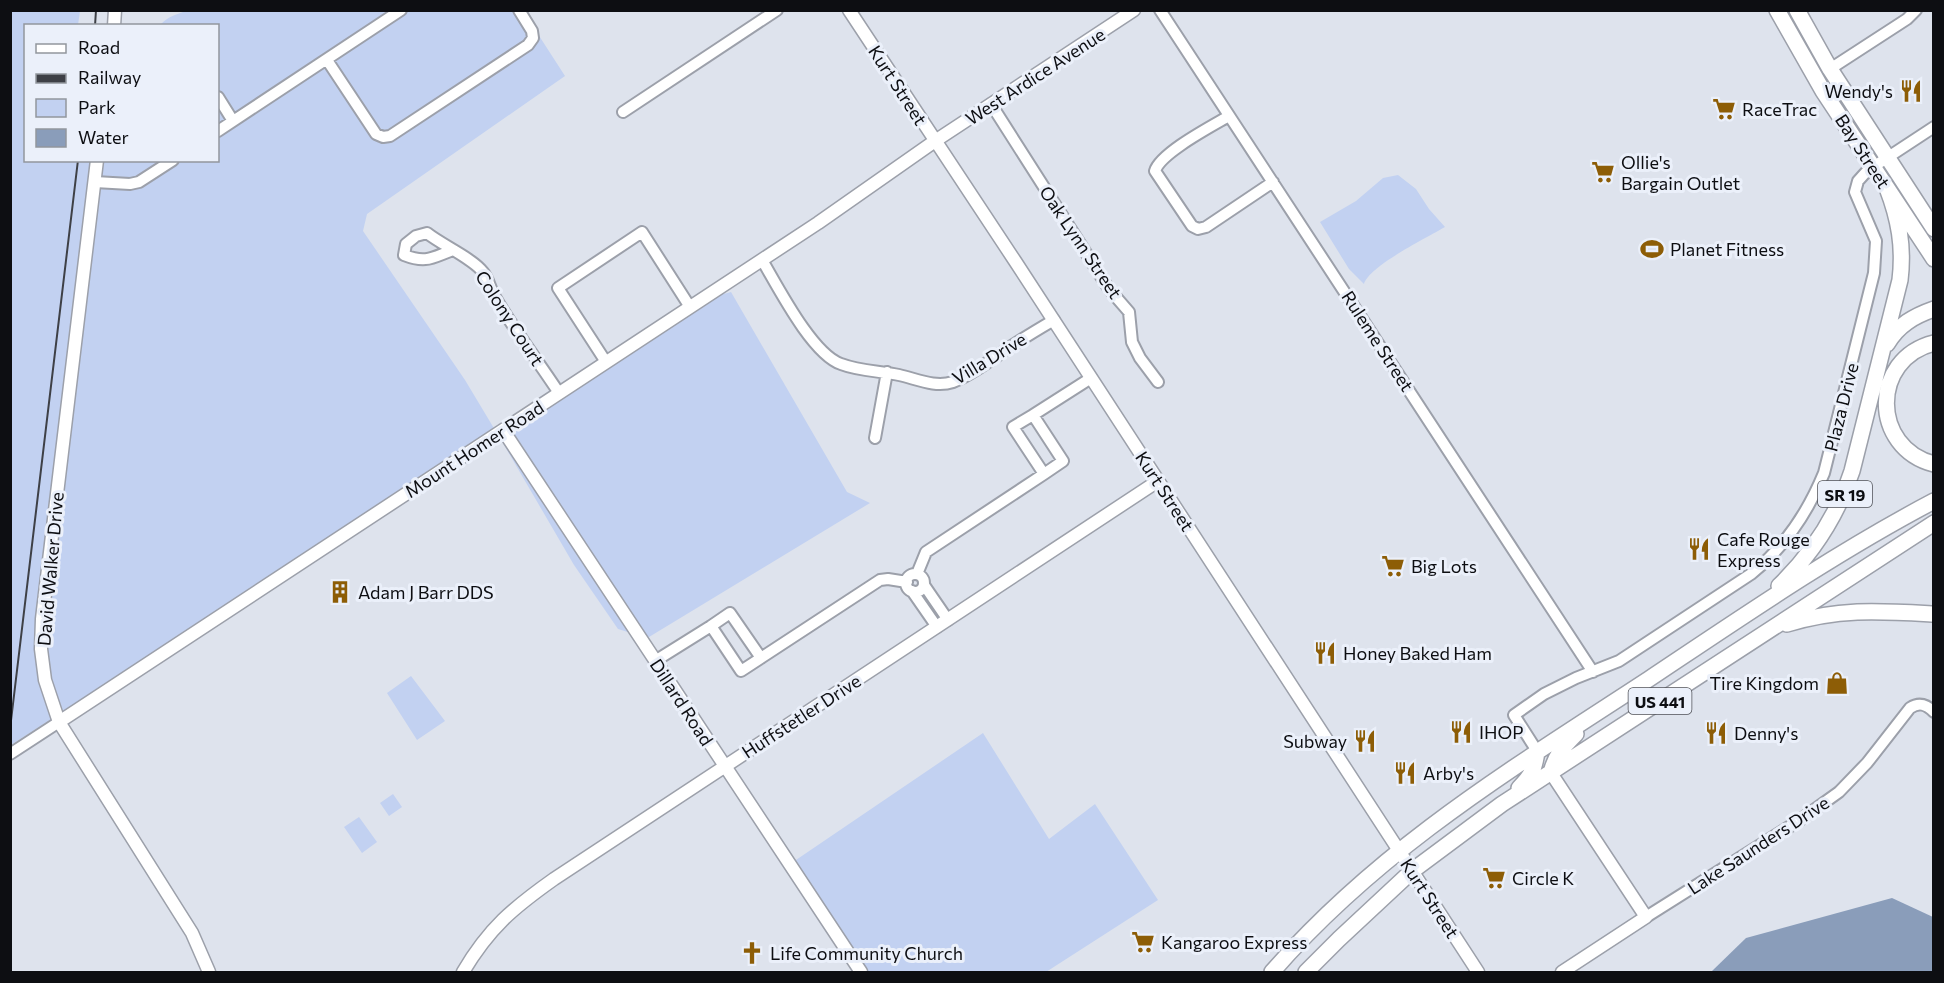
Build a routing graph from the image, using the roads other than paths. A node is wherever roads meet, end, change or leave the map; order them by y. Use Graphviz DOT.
graph roads {
  1 [pos="401,10"];
  2 [pos="519,10"];
  3 [pos="777,10"];
  4 [pos="849,10"];
  5 [pos="1134,10"];
  6 [pos="1160,10"];
  7 [pos="1778,10"];
  8 [pos="1797,10"];
  9 [pos="1916,10"];
  10 [pos="327,60"];
  11 [pos="1830,69"];
  12 [pos="219,99"];
  13 [pos="991,104"];
  14 [pos="623,112"];
  15 [pos="1229,116"];
  16 [pos="233,121"];
  17 [pos="1934,128"];
  18 [pos="219,130"];
  19 [pos="935,141"];
  20 [pos="1887,158"];
  21 [pos="97,162"];
  22 [pos="170,162"];
  23 [pos="1873,167"];
  24 [pos="95,182"];
  25 [pos="1273,182"];
  26 [pos="1887,188"];
  27 [pos="1934,229"];
  28 [pos="453,249"];
  29 [pos="1934,259"];
  30 [pos="762,260"];
  31 [pos="690,307"];
  32 [pos="1934,309"];
  33 [pos="1054,320"];
  34 [pos="1934,344"];
  35 [pos="1882,352"];
  36 [pos="606,362"];
  37 [pos="887,372"];
  38 [pos="1091,378"];
  39 [pos="1158,382"];
  40 [pos="559,393"];
  41 [pos="1033,414"];
  42 [pos="503,430"];
  43 [pos="875,438"];
  44 [pos="1934,464"];
  45 [pos="1044,474"];
  46 [pos="1158,481"];
  47 [pos="1934,501"];
  48 [pos="1934,523"];
  49 [pos="918,570"];
  50 [pos="905,584"];
  51 [pos="924,585"];
  52 [pos="1755,609"];
  53 [pos="944,614"];
  54 [pos="1934,614"];
  55 [pos="933,621"];
  56 [pos="711,626"];
  57 [pos="1770,630"];
  58 [pos="761,658"];
  59 [pos="655,661"];
  60 [pos="1593,672"];
  61 [pos="1598,712"];
  62 [pos="1934,712"];
  63 [pos="60,722"];
  64 [pos="1537,751"];
  65 [pos="10,754"];
  66 [pos="725,767"];
  67 [pos="1551,773"];
  68 [pos="1502,804"];
  69 [pos="1398,850"];
  70 [pos="1412,871"];
  71 [pos="1646,917"];
  72 [pos="209,972"];
  73 [pos="463,972"];
  74 [pos="861,972"];
  75 [pos="1272,972"];
  76 [pos="1306,972"];
  77 [pos="1478,972"];
  78 [pos="1562,972"];
  1 -- 10 [label="street"];
  2 -- 10 [label="street"];
  3 -- 14 [label="street"];
  4 -- 19 [label="street, Kurt Street"];
  5 -- 13 [label="street, West Ardice Avenue"];
  6 -- 15 [label="street, Ruleme Street"];
  7 -- 23 [label="main road, Bay Street / SR 19"];
  8 -- 11 [label="main road, Bay Street"];
  9 -- 11 [label="street"];
  10 -- 16 [label="street"];
  11 -- 20 [label="main road, Bay Street"];
  12 -- 16 [label="street"];
  13 -- 19 [label="street, West Ardice Avenue"];
  13 -- 39 [label="street, Oak Lynn Street"];
  15 -- 25 [label="street, Ruleme Street"];
  15 -- 25 [label="street"];
  16 -- 18 [label="street"];
  17 -- 20 [label="street, Plaza Drive"];
  19 -- 30 [label="street, Mount Homer Road"];
  19 -- 33 [label="street, Kurt Street"];
  20 -- 23 [label="street, Plaza Drive"];
  20 -- 27 [label="main road, Bay Street"];
  21 -- 24 [label="street, David Walker Drive"];
  22 -- 24 [label="street"];
  23 -- 26 [label="main road, Bay Street / SR 19"];
  23 -- 60 [label="street, Plaza Drive"];
  24 -- 63 [label="street, David Walker Drive"];
  25 -- 60 [label="street, Ruleme Street"];
  26 -- 29 [label="main road, Bay Street"];
  26 -- 35 [label="main road, SR 19"];
  28 -- 40 [label="street, Colony Court"];
  30 -- 31 [label="street, Mount Homer Road"];
  30 -- 37 [label="street, Villa Drive"];
  31 -- 36 [label="street, Mount Homer Road"];
  31 -- 36 [label="street"];
  32 -- 35 [label="main road"];
  33 -- 37 [label="street, Villa Drive"];
  33 -- 38 [label="street, Kurt Street"];
  34 -- 44 [label="main road"];
  35 -- 52 [label="main road, SR 19"];
  36 -- 40 [label="street, Mount Homer Road"];
  37 -- 43 [label="street"];
  38 -- 41 [label="street"];
  38 -- 46 [label="street, Kurt Street"];
  40 -- 42 [label="street, Mount Homer Road"];
  41 -- 45 [label="street"];
  41 -- 45 [label="street"];
  42 -- 59 [label="street, Dillard Road"];
  42 -- 63 [label="street, Mount Homer Road"];
  45 -- 49 [label="street"];
  46 -- 53 [label="street, Huffstetler Drive"];
  46 -- 69 [label="street, Kurt Street"];
  47 -- 52 [label="main road, US 441"];
  48 -- 57 [label="main road, US 441"];
  49 -- 50 [label="street"];
  49 -- 51 [label="street"];
  50 -- 51 [label="street"];
  50 -- 55 [label="street"];
  50 -- 58 [label="street"];
  51 -- 53 [label="street"];
  52 -- 61 [label="main road, US 441"];
  53 -- 55 [label="street, Huffstetler Drive"];
  54 -- 57 [label="main road"];
  55 -- 66 [label="street, Huffstetler Drive"];
  56 -- 58 [label="street"];
  56 -- 58 [label="street"];
  56 -- 59 [label="street"];
  57 -- 67 [label="main road, US 441"];
  59 -- 66 [label="street, Dillard Road"];
  60 -- 64 [label="street, Plaza Drive"];
  61 -- 64 [label="main road, US 441"];
  61 -- 67 [label="main road"];
  62 -- 71 [label="street, Lake Saunders Drive"];
  63 -- 65 [label="street, Mount Homer Road"];
  63 -- 72 [label="street, David Walker Drive"];
  64 -- 68 [label="main road"];
  64 -- 69 [label="main road, US 441"];
  66 -- 73 [label="street, Huffstetler Drive"];
  66 -- 74 [label="street, Dillard Road"];
  67 -- 68 [label="main road, US 441"];
  67 -- 71 [label="street"];
  68 -- 70 [label="main road, US 441"];
  69 -- 70 [label="street, Kurt Street"];
  69 -- 75 [label="main road, US 441"];
  70 -- 76 [label="main road, US 441"];
  70 -- 77 [label="street, Kurt Street"];
  71 -- 78 [label="street, Lake Saunders Drive"];
}
